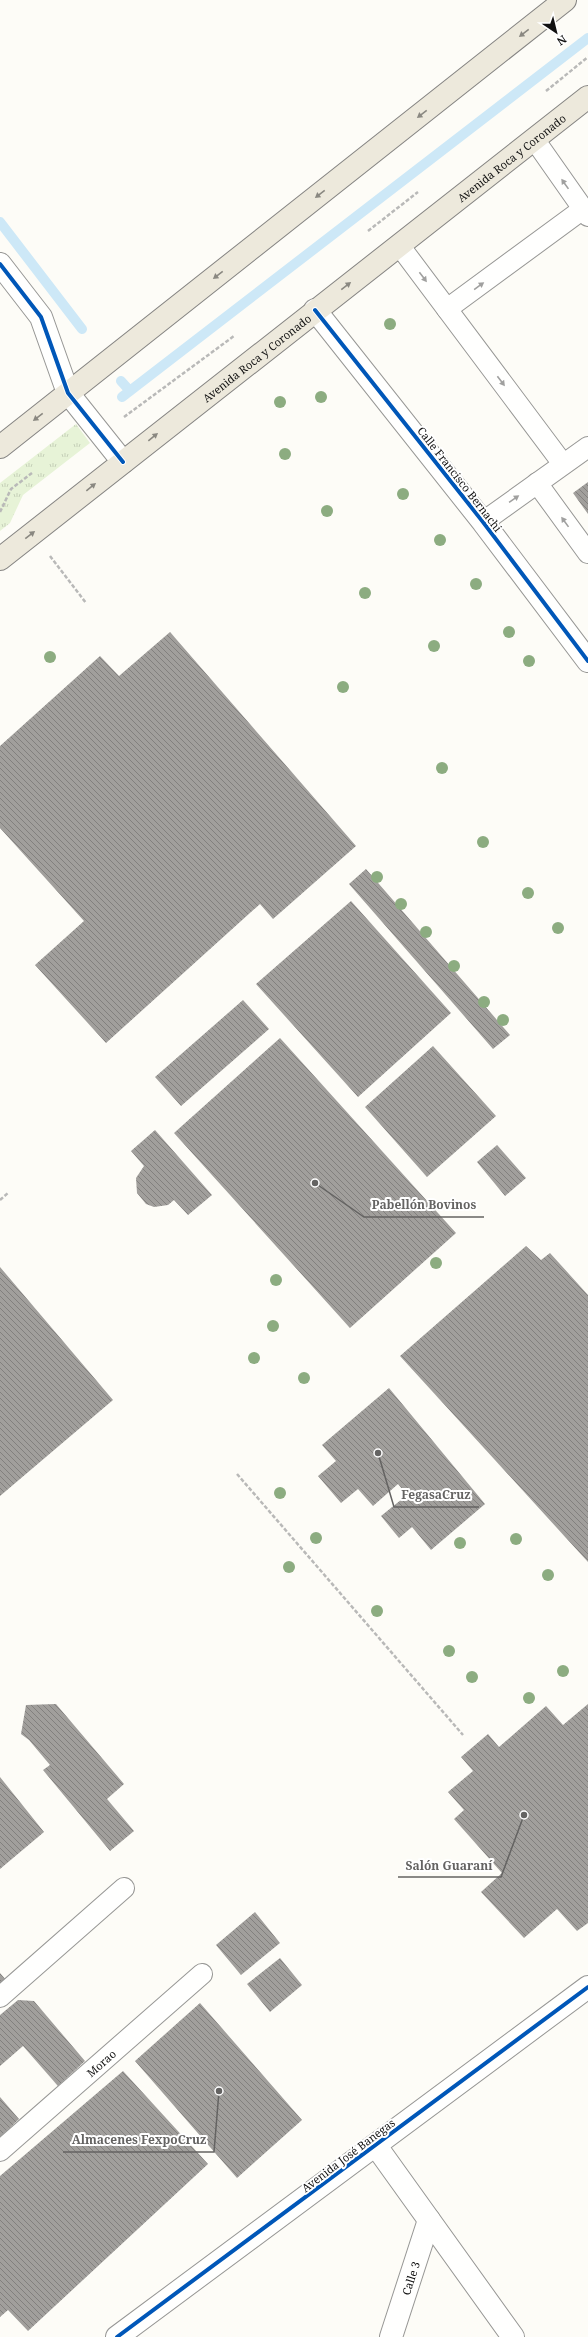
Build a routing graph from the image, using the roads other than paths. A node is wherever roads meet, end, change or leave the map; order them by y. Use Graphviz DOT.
graph roads {
  1 [pos="565,0"];
  2 [pos="588,97"];
  3 [pos="534,139"];
  4 [pos="586,213"];
  5 [pos="399,245"];
  6 [pos="0,264"];
  7 [pos="447,309"];
  8 [pos="315,310"];
  9 [pos="68,393"];
  10 [pos="0,447"];
  11 [pos="588,447"];
  12 [pos="123,462"];
  13 [pos="564,464"];
  14 [pos="537,483"];
  15 [pos="483,522"];
  16 [pos="588,553"];
  17 [pos="0,559"];
  18 [pos="588,660"];
  19 [pos="124,1888"];
  20 [pos="202,1974"];
  21 [pos="588,1987"];
  22 [pos="0,1998"];
  23 [pos="376,2146"];
  24 [pos="0,2152"];
  25 [pos="429,2220"];
  26 [pos="117,2337"];
  27 [pos="391,2337"];
  28 [pos="513,2337"];
  1 -- 9 [label="main road, one-way"];
  2 -- 3 [label="main road, Avenida Roca y Coronado"];
  4 -- 3 [label="lane, one-way"];
  3 -- 5 [label="main road, Avenida Roca y Coronado"];
  7 -- 4 [label="lane, one-way"];
  5 -- 7 [label="lane, one-way"];
  8 -- 5 [label="main road, Avenida Roca y Coronado, one-way"];
  6 -- 9 [label="street"];
  7 -- 13 [label="lane, one-way"];
  12 -- 8 [label="main road, Avenida Roca y Coronado, one-way"];
  8 -- 15 [label="street, Calle Francisco Bernachi"];
  9 -- 10 [label="main road, one-way"];
  9 -- 12 [label="street"];
  11 -- 13 [label="lane"];
  17 -- 12 [label="main road, Avenida Roca y Coronado, one-way"];
  13 -- 14 [label="lane"];
  15 -- 14 [label="lane, one-way"];
  16 -- 14 [label="lane, one-way"];
  15 -- 18 [label="street, Calle Francisco Bernachi"];
  19 -- 22 [label="lane"];
  20 -- 24 [label="lane, Morao"];
  21 -- 23 [label="street, Avenida José Banegas"];
  23 -- 25 [label="street"];
  23 -- 26 [label="street, Avenida José Banegas"];
  25 -- 27 [label="street, Calle 3"];
  25 -- 28 [label="street"];
}
